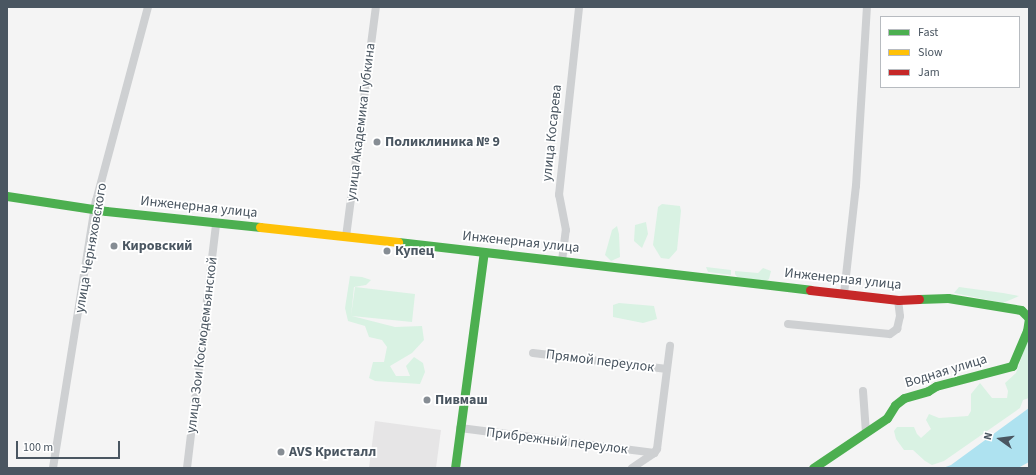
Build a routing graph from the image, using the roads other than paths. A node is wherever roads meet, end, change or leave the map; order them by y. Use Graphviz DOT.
graph roads {
  1 [pos="148,7"];
  2 [pos="376,7"];
  3 [pos="579,7"];
  4 [pos="867,7"];
  5 [pos="7,196"];
  6 [pos="95,209"];
  7 [pos="216,223"];
  8 [pos="346,237"];
  9 [pos="484,252"];
  10 [pos="562,261"];
  11 [pos="844,294"];
  12 [pos="898,300"];
  13 [pos="1029,318"];
  14 [pos="788,324"];
  15 [pos="670,346"];
  16 [pos="533,353"];
  17 [pos="667,370"];
  18 [pos="863,391"];
  19 [pos="460,428"];
  20 [pos="866,433"];
  21 [pos="654,453"];
  22 [pos="53,468"];
  23 [pos="187,468"];
  24 [pos="455,468"];
  25 [pos="632,468"];
  26 [pos="813,468"];
  1 -- 6 [label="street, улица Черняховского"];
  2 -- 8 [label="street, улица Академика Губкина"];
  3 -- 10 [label="street, улица Косарева"];
  4 -- 11 [label="street"];
  5 -- 6 [label="street, Инженерная улица"];
  6 -- 7 [label="street, Инженерная улица"];
  6 -- 22 [label="street, улица Черняховского"];
  7 -- 8 [label="street, Инженерная улица"];
  7 -- 23 [label="street, улица Зои Космодемьянской"];
  8 -- 9 [label="street, Инженерная улица"];
  9 -- 10 [label="street, Инженерная улица"];
  9 -- 19 [label="street"];
  10 -- 11 [label="street, Инженерная улица"];
  11 -- 12 [label="street, Инженерная улица"];
  12 -- 13 [label="street, Инженерная улица"];
  12 -- 14 [label="street"];
  13 -- 20 [label="street, Водная улица"];
  15 -- 17 [label="street"];
  16 -- 17 [label="street, Прямой переулок"];
  17 -- 21 [label="street"];
  18 -- 20 [label="street"];
  19 -- 21 [label="street, Прибрежный переулок"];
  19 -- 24 [label="street"];
  20 -- 26 [label="street, Водная улица"];
  21 -- 25 [label="street"];
}
